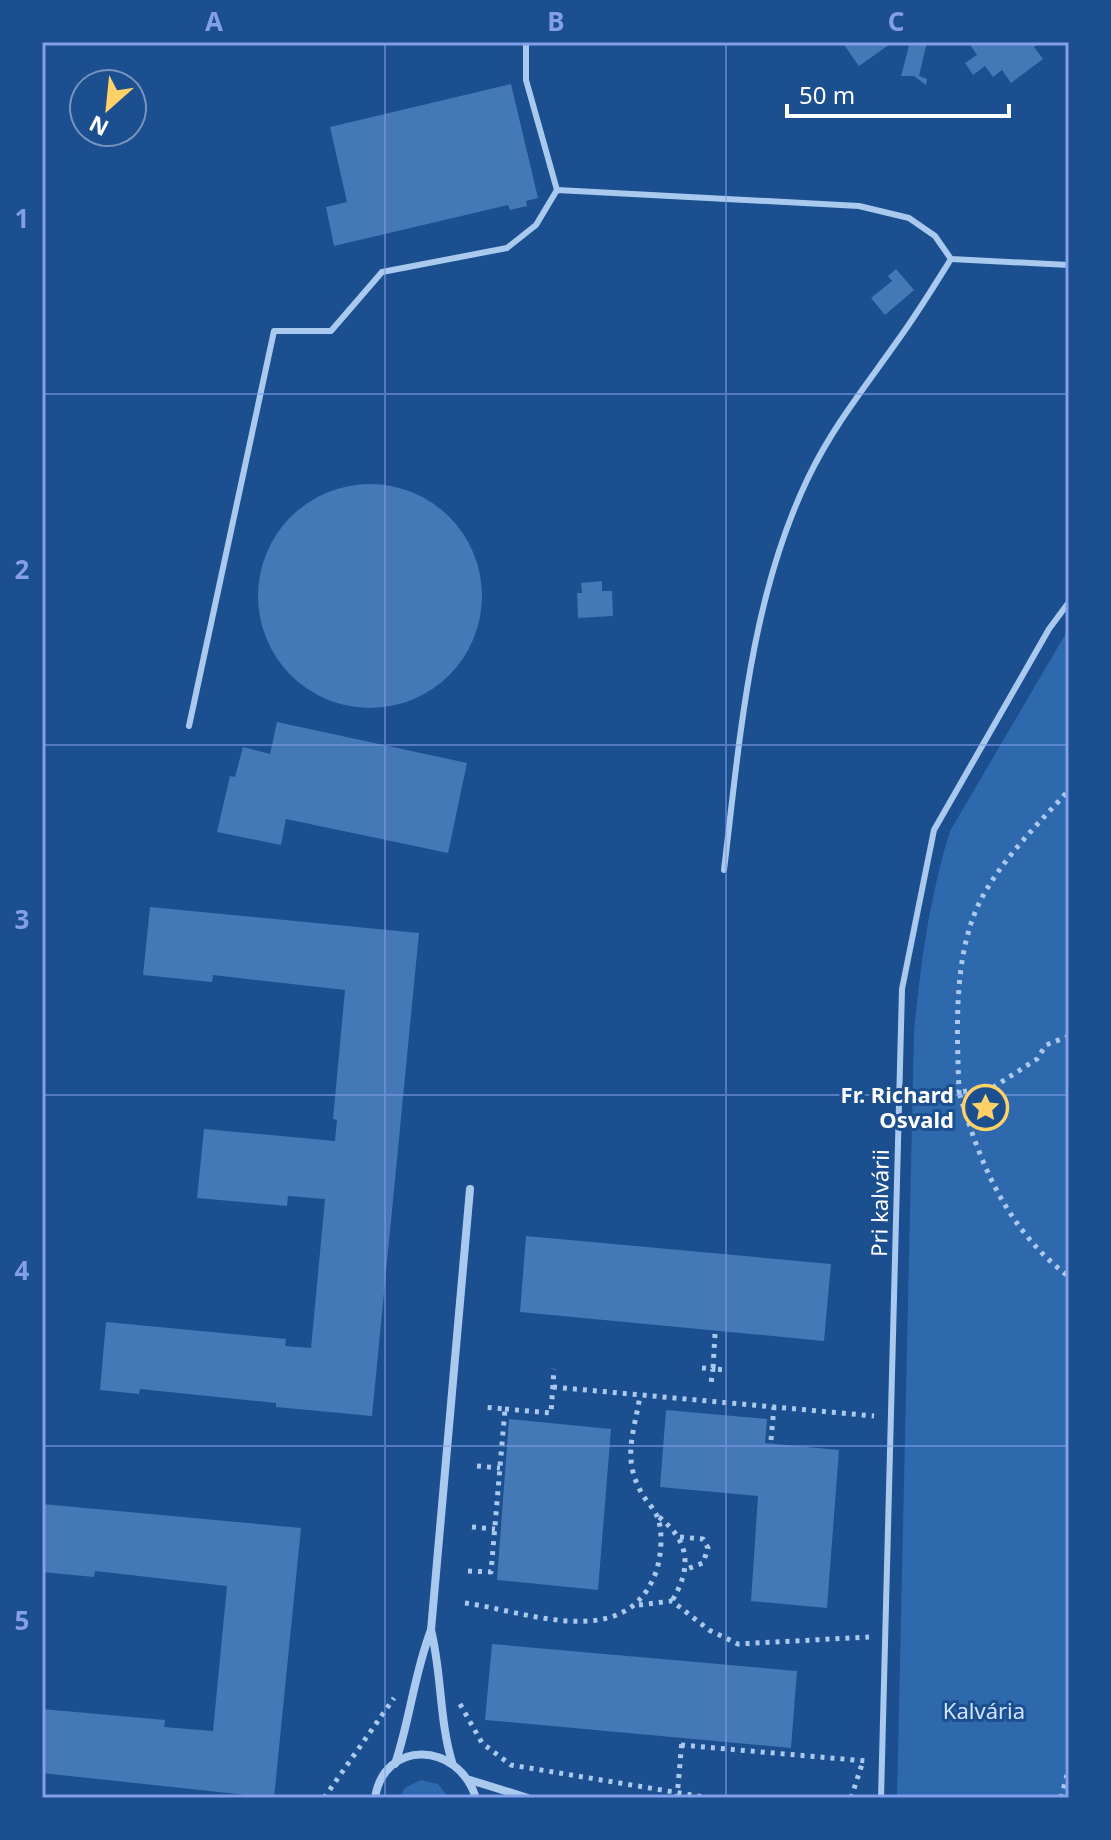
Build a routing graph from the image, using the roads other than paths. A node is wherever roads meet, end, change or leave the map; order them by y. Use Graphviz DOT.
graph roads {
  1 [pos="526,42"];
  2 [pos="557,190"];
  3 [pos="951,259"];
  4 [pos="1069,265"];
  5 [pos="1069,602"];
  6 [pos="189,726"];
  7 [pos="724,870"];
  8 [pos="470,1189"];
  9 [pos="431,1630"];
  10 [pos="452,1762"];
  11 [pos="395,1764"];
  12 [pos="470,1780"];
  13 [pos="374,1796"];
  14 [pos="476,1798"];
  15 [pos="528,1798"];
  16 [pos="881,1798"];
  1 -- 2 [label="lane"];
  2 -- 3 [label="lane"];
  2 -- 6 [label="lane"];
  3 -- 4 [label="lane"];
  3 -- 7 [label="lane"];
  5 -- 16 [label="lane, Pri kalvárii"];
  8 -- 9 [label="street"];
  9 -- 10 [label="street"];
  9 -- 11 [label="street"];
  10 -- 11 [label="street"];
  10 -- 12 [label="street"];
  11 -- 13 [label="street"];
  12 -- 14 [label="street"];
  12 -- 15 [label="street"];
}
